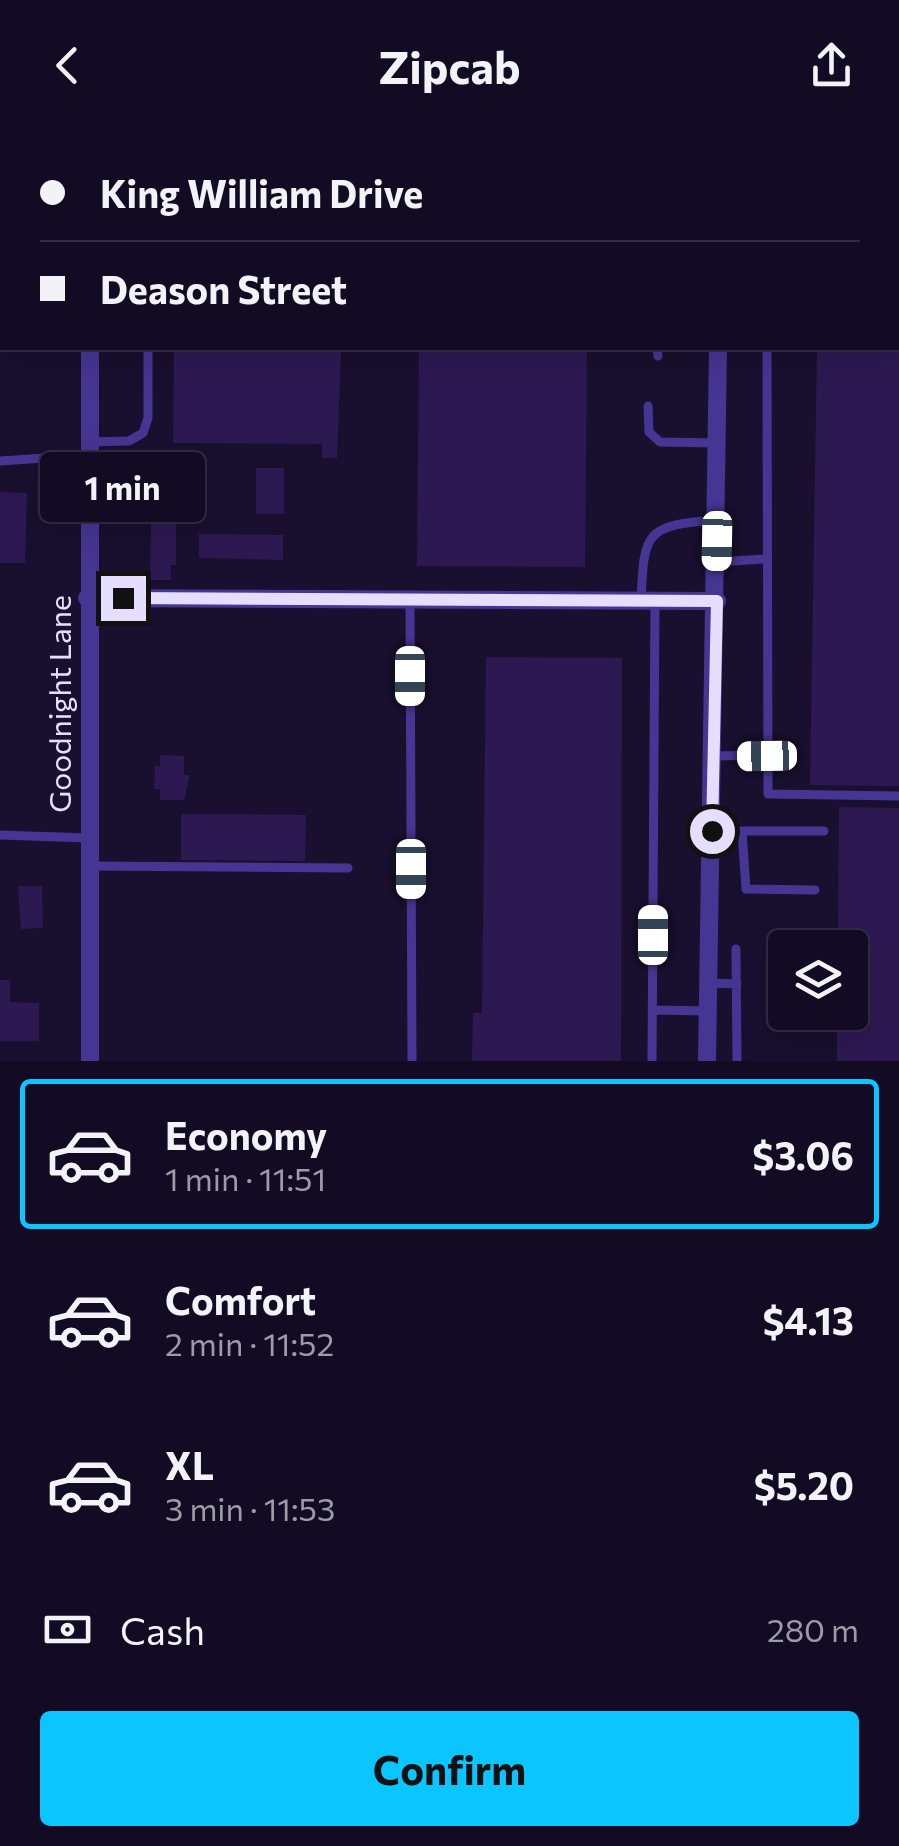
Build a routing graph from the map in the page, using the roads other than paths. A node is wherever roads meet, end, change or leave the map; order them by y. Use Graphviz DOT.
graph roads {
  1 [pos="90,350"];
  2 [pos="148,350"];
  3 [pos="718,350"];
  4 [pos="767,350"];
  5 [pos="648,406"];
  6 [pos="717,443"];
  7 [pos="89,448"];
  8 [pos="0,460"];
  9 [pos="717,520"];
  10 [pos="764,559"];
  11 [pos="717,562"];
  12 [pos="87,598"];
  13 [pos="410,600"];
  14 [pos="648,601"];
  15 [pos="717,601"];
  16 [pos="714,756"];
  17 [pos="767,756"];
  18 [pos="899,796"];
  19 [pos="712,831"];
  20 [pos="742,831"];
  21 [pos="824,831"];
  22 [pos="0,834"];
  23 [pos="89,838"];
  24 [pos="89,866"];
  25 [pos="348,868"];
  26 [pos="814,890"];
  27 [pos="736,949"];
  28 [pos="709,983"];
  29 [pos="736,984"];
  30 [pos="653,1010"];
  31 [pos="708,1010"];
  32 [pos="90,1061"];
  33 [pos="412,1061"];
  34 [pos="652,1061"];
  35 [pos="708,1061"];
  36 [pos="737,1061"];
  1 -- 7 [label="street, Goodnight Lane"];
  2 -- 7 [label="lane"];
  3 -- 6 [label="street"];
  4 -- 10 [label="lane"];
  5 -- 6 [label="lane"];
  6 -- 9 [label="street"];
  7 -- 8 [label="lane"];
  7 -- 12 [label="street, Goodnight Lane"];
  9 -- 11 [label="street"];
  9 -- 14 [label="lane"];
  10 -- 11 [label="lane"];
  10 -- 17 [label="lane"];
  11 -- 15 [label="street"];
  12 -- 13 [label="street"];
  12 -- 23 [label="street, Goodnight Lane"];
  13 -- 14 [label="street"];
  13 -- 33 [label="lane"];
  14 -- 15 [label="street"];
  14 -- 30 [label="lane"];
  15 -- 16 [label="street"];
  16 -- 17 [label="lane"];
  16 -- 19 [label="street"];
  17 -- 18 [label="lane"];
  19 -- 20 [label="lane"];
  19 -- 28 [label="street"];
  20 -- 21 [label="lane"];
  20 -- 26 [label="lane"];
  22 -- 23 [label="lane"];
  23 -- 24 [label="street, Goodnight Lane"];
  24 -- 25 [label="lane"];
  24 -- 32 [label="street, Goodnight Lane"];
  27 -- 29 [label="lane"];
  28 -- 29 [label="lane"];
  28 -- 31 [label="street"];
  29 -- 36 [label="lane"];
  30 -- 31 [label="lane"];
  30 -- 34 [label="lane"];
  31 -- 35 [label="street"];
}
